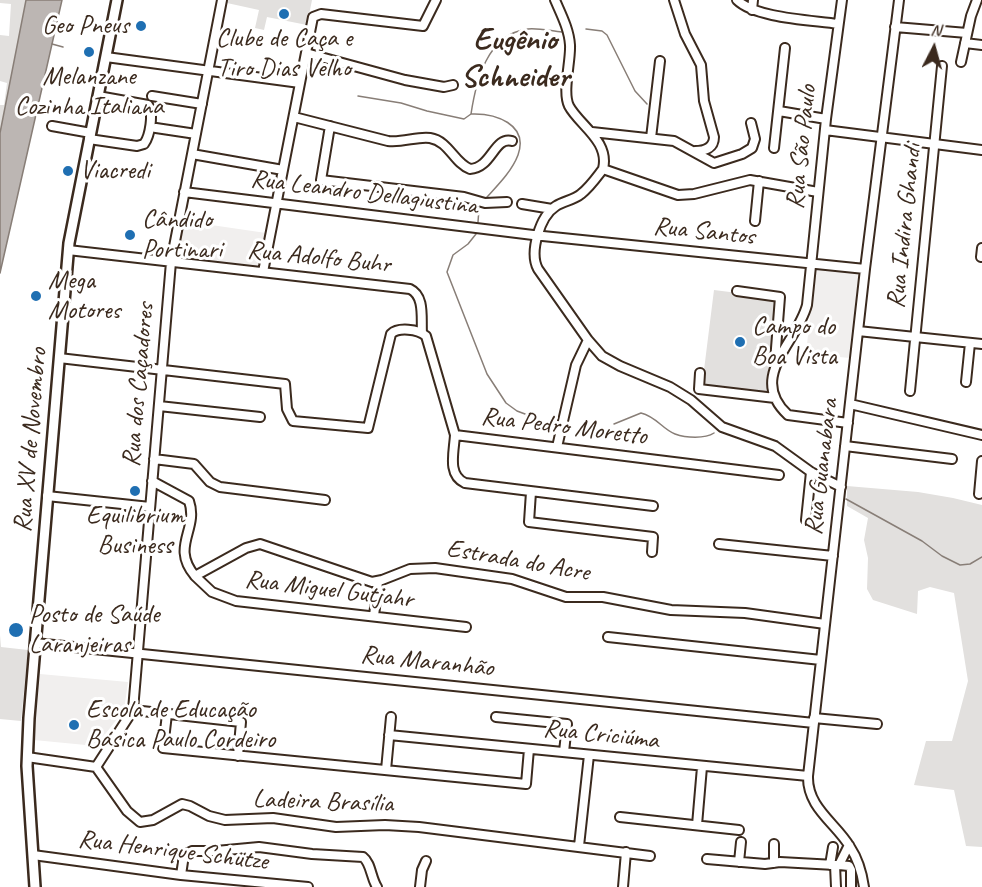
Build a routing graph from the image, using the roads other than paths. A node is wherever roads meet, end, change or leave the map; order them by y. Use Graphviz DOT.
graph roads {
  1 [pos="117,0"];
  2 [pos="222,0"];
  3 [pos="436,0"];
  4 [pos="555,0"];
  5 [pos="674,0"];
  6 [pos="736,0"];
  7 [pos="753,0"];
  8 [pos="842,0"];
  9 [pos="899,0"];
  10 [pos="977,0"];
  11 [pos="752,10"];
  12 [pos="838,24"];
  13 [pos="895,27"];
  14 [pos="967,33"];
  15 [pos="965,43"];
  16 [pos="982,45"];
  17 [pos="785,48"];
  18 [pos="306,53"];
  19 [pos="106,57"];
  20 [pos="660,61"];
  21 [pos="961,62"];
  22 [pos="942,66"];
  23 [pos="208,70"];
  24 [pos="300,83"];
  25 [pos="453,85"];
  26 [pos="98,96"];
  27 [pos="152,96"];
  28 [pos="202,104"];
  29 [pos="779,111"];
  30 [pos="294,117"];
  31 [pos="826,119"];
  32 [pos="751,123"];
  33 [pos="52,126"];
  34 [pos="330,126"];
  35 [pos="156,128"];
  36 [pos="825,130"];
  37 [pos="592,132"];
  38 [pos="196,134"];
  39 [pos="90,136"];
  40 [pos="881,137"];
  41 [pos="651,138"];
  42 [pos="512,141"];
  43 [pos="934,144"];
  44 [pos="774,148"];
  45 [pos="982,150"];
  46 [pos="695,151"];
  47 [pos="192,154"];
  48 [pos="603,169"];
  49 [pos="283,170"];
  50 [pos="759,181"];
  51 [pos="184,192"];
  52 [pos="818,192"];
  53 [pos="507,202"];
  54 [pos="276,204"];
  55 [pos="522,204"];
  56 [pos="552,209"];
  57 [pos="755,221"];
  58 [pos="538,236"];
  59 [pos="982,248"];
  60 [pos="68,250"];
  61 [pos="981,257"];
  62 [pos="171,262"];
  63 [pos="811,264"];
  64 [pos="866,269"];
  65 [pos="263,272"];
  66 [pos="737,291"];
  67 [pos="858,331"];
  68 [pos="422,333"];
  69 [pos="915,337"];
  70 [pos="588,340"];
  71 [pos="970,343"];
  72 [pos="982,344"];
  73 [pos="59,358"];
  74 [pos="774,368"];
  75 [pos="162,370"];
  76 [pos="700,373"];
  77 [pos="966,382"];
  78 [pos="910,391"];
  79 [pos="775,398"];
  80 [pos="850,404"];
  81 [pos="159,406"];
  82 [pos="260,417"];
  83 [pos="848,423"];
  84 [pos="455,435"];
  85 [pos="982,435"];
  86 [pos="845,446"];
  87 [pos="557,447"];
  88 [pos="154,459"];
  89 [pos="952,459"];
  90 [pos="982,461"];
  91 [pos="811,472"];
  92 [pos="779,475"];
  93 [pos="152,481"];
  94 [pos="841,487"];
  95 [pos="531,492"];
  96 [pos="979,494"];
  97 [pos="47,496"];
  98 [pos="325,500"];
  99 [pos="653,506"];
  100 [pos="150,507"];
  101 [pos="806,520"];
  102 [pos="719,544"];
  103 [pos="652,552"];
  104 [pos="832,556"];
  105 [pos="195,576"];
  106 [pos="378,582"];
  107 [pos="374,616"];
  108 [pos="825,624"];
  109 [pos="466,627"];
  110 [pos="608,637"];
  111 [pos="35,643"];
  112 [pos="138,653"];
  113 [pos="821,660"];
  114 [pos="133,711"];
  115 [pos="167,714"];
  116 [pos="391,717"];
  117 [pos="496,717"];
  118 [pos="814,720"];
  119 [pos="877,724"];
  120 [pos="390,735"];
  121 [pos="529,749"];
  122 [pos="564,752"];
  123 [pos="589,755"];
  124 [pos="238,756"];
  125 [pos="27,757"];
  126 [pos="96,767"];
  127 [pos="702,767"];
  128 [pos="386,770"];
  129 [pos="808,776"];
  130 [pos="620,817"];
  131 [pos="697,825"];
  132 [pos="740,830"];
  133 [pos="741,842"];
  134 [pos="774,844"];
  135 [pos="849,845"];
  136 [pos="579,846"];
  137 [pos="833,847"];
  138 [pos="626,852"];
  139 [pos="33,855"];
  140 [pos="650,856"];
  141 [pos="706,859"];
  142 [pos="426,861"];
  143 [pos="739,862"];
  144 [pos="774,863"];
  145 [pos="835,865"];
  146 [pos="181,875"];
  147 [pos="35,887"];
  148 [pos="308,887"];
  149 [pos="377,887"];
  150 [pos="420,887"];
  151 [pos="623,887"];
  152 [pos="836,887"];
  153 [pos="850,887"];
  154 [pos="864,887"];
  1 -- 19 [label="main road, Rua XV de Novembro"];
  2 -- 23 [label="street, Rua dos Caçadores"];
  3 -- 18 [label="street"];
  4 -- 37 [label="street"];
  5 -- 46 [label="street"];
  6 -- 11 [label="street"];
  7 -- 11 [label="street"];
  8 -- 12 [label="street, Rua São Paulo"];
  9 -- 13 [label="street, Rua Guanabara"];
  10 -- 14 [label="street"];
  11 -- 12 [label="street"];
  12 -- 31 [label="street, Rua São Paulo"];
  13 -- 14 [label="street"];
  13 -- 40 [label="street, Rua Guanabara"];
  14 -- 15 [label="street"];
  15 -- 16 [label="street"];
  15 -- 21 [label="street"];
  17 -- 29 [label="street"];
  18 -- 24 [label="street"];
  18 -- 25 [label="street"];
  19 -- 23 [label="street"];
  19 -- 26 [label="main road, Rua XV de Novembro"];
  20 -- 41 [label="street"];
  22 -- 43 [label="street, Rua Indira Ghandi"];
  23 -- 24 [label="street"];
  23 -- 28 [label="street, Rua dos Caçadores"];
  24 -- 30 [label="street"];
  26 -- 39 [label="main road, Rua XV de Novembro"];
  26 -- 39 [label="street"];
  27 -- 28 [label="street"];
  28 -- 38 [label="street, Rua dos Caçadores"];
  29 -- 31 [label="street"];
  29 -- 44 [label="street"];
  30 -- 34 [label="street"];
  30 -- 49 [label="street"];
  31 -- 36 [label="street, Rua São Paulo"];
  32 -- 46 [label="street"];
  33 -- 39 [label="street"];
  34 -- 42 [label="street"];
  34 -- 53 [label="street"];
  35 -- 38 [label="street"];
  36 -- 40 [label="street"];
  36 -- 52 [label="street, Rua São Paulo"];
  37 -- 41 [label="street"];
  37 -- 48 [label="street"];
  38 -- 47 [label="street, Rua dos Caçadores"];
  39 -- 60 [label="main road, Rua XV de Novembro"];
  40 -- 43 [label="street"];
  40 -- 64 [label="street, Rua Guanabara"];
  41 -- 46 [label="street"];
  43 -- 45 [label="street"];
  43 -- 69 [label="street, Rua Indira Ghandi"];
  47 -- 49 [label="street"];
  47 -- 51 [label="street, Rua dos Caçadores"];
  48 -- 50 [label="street"];
  48 -- 56 [label="street"];
  49 -- 54 [label="street"];
  50 -- 52 [label="street"];
  50 -- 57 [label="street"];
  51 -- 54 [label="street, Rua Leandro Dellagiustina"];
  51 -- 62 [label="street, Rua dos Caçadores"];
  52 -- 63 [label="street, Rua São Paulo"];
  54 -- 58 [label="street, Rua Leandro Dellagiustina"];
  54 -- 65 [label="street"];
  55 -- 56 [label="street"];
  56 -- 58 [label="street"];
  58 -- 63 [label="street, Rua Santos"];
  58 -- 70 [label="street"];
  59 -- 61 [label="street"];
  60 -- 62 [label="street, Rua Adolfo Buhr"];
  60 -- 73 [label="main road, Rua XV de Novembro"];
  62 -- 65 [label="street, Rua Adolfo Buhr"];
  62 -- 75 [label="street, Rua dos Caçadores"];
  63 -- 64 [label="street, Rua Santos"];
  63 -- 74 [label="street, Rua São Paulo"];
  64 -- 67 [label="street, Rua Guanabara"];
  65 -- 68 [label="street, Rua Adolfo Buhr"];
  66 -- 74 [label="street"];
  67 -- 69 [label="street"];
  67 -- 80 [label="street, Rua Guanabara"];
  68 -- 75 [label="street"];
  68 -- 84 [label="street, Rua Pedro Moretto"];
  69 -- 71 [label="street"];
  69 -- 78 [label="street, Rua Indira Ghandi"];
  70 -- 87 [label="street"];
  70 -- 91 [label="street"];
  71 -- 72 [label="street"];
  71 -- 77 [label="street"];
  73 -- 75 [label="street"];
  73 -- 97 [label="main road, Rua XV de Novembro"];
  74 -- 79 [label="street"];
  75 -- 81 [label="street, Rua dos Caçadores"];
  76 -- 79 [label="street"];
  79 -- 83 [label="street"];
  80 -- 83 [label="street, Rua Guanabara"];
  80 -- 85 [label="street"];
  81 -- 82 [label="street"];
  81 -- 88 [label="street, Rua dos Caçadores"];
  83 -- 86 [label="street, Rua Guanabara"];
  84 -- 87 [label="street, Rua Pedro Moretto"];
  84 -- 95 [label="street"];
  86 -- 89 [label="street"];
  86 -- 94 [label="street, Rua Guanabara"];
  87 -- 92 [label="street, Rua Pedro Moretto"];
  88 -- 93 [label="street, Rua dos Caçadores"];
  88 -- 98 [label="street"];
  90 -- 96 [label="street"];
  91 -- 94 [label="street"];
  91 -- 101 [label="street"];
  93 -- 100 [label="street, Rua dos Caçadores"];
  93 -- 105 [label="street"];
  94 -- 104 [label="street, Rua Guanabara"];
  95 -- 99 [label="street"];
  95 -- 103 [label="street"];
  97 -- 100 [label="street"];
  97 -- 111 [label="main road, Rua XV de Novembro"];
  100 -- 112 [label="street, Rua dos Caçadores"];
  102 -- 104 [label="street"];
  104 -- 108 [label="street, Rua Guanabara"];
  105 -- 106 [label="street"];
  105 -- 107 [label="street, Rua Miguel Gutjahr"];
  106 -- 107 [label="street"];
  106 -- 108 [label="street, Estrada do Acre"];
  107 -- 109 [label="street, Rua Miguel Gutjahr"];
  108 -- 113 [label="street, Rua Guanabara"];
  110 -- 113 [label="street"];
  111 -- 112 [label="street, Rua Maranhão"];
  111 -- 125 [label="main road, Rua XV de Novembro"];
  112 -- 114 [label="street, Rua dos Caçadores"];
  112 -- 118 [label="street, Rua Maranhão"];
  113 -- 118 [label="street, Rua Guanabara"];
  114 -- 115 [label="street"];
  114 -- 126 [label="street, Rua dos Caçadores"];
  115 -- 124 [label="street"];
  115 -- 124 [label="street"];
  116 -- 120 [label="street"];
  117 -- 122 [label="street"];
  118 -- 119 [label="street, Rua Maranhão"];
  118 -- 129 [label="street, Rua Guanabara"];
  120 -- 121 [label="street, Rua Criciúma"];
  120 -- 128 [label="street"];
  121 -- 122 [label="street, Rua Criciúma"];
  121 -- 128 [label="street"];
  122 -- 123 [label="street, Rua Criciúma"];
  123 -- 127 [label="street, Rua Criciúma"];
  123 -- 136 [label="street"];
  124 -- 128 [label="street"];
  125 -- 126 [label="street"];
  125 -- 139 [label="main road, Rua XV de Novembro"];
  126 -- 136 [label="street, Ladeira Brasília"];
  127 -- 129 [label="street, Rua Criciúma"];
  127 -- 131 [label="street"];
  129 -- 135 [label="street, Rua Guanabara"];
  130 -- 131 [label="street"];
  131 -- 132 [label="street"];
  133 -- 143 [label="street"];
  134 -- 144 [label="street"];
  135 -- 145 [label="street"];
  135 -- 154 [label="street, Rua Guanabara"];
  136 -- 138 [label="street, Ladeira Brasília"];
  137 -- 145 [label="street"];
  138 -- 140 [label="street, Ladeira Brasília"];
  138 -- 151 [label="street"];
  139 -- 146 [label="street, Rua Henrique Schütze"];
  139 -- 147 [label="main road, Rua XV de Novembro"];
  141 -- 143 [label="street"];
  142 -- 150 [label="street"];
  143 -- 144 [label="street"];
  144 -- 145 [label="street"];
  145 -- 152 [label="street"];
  145 -- 153 [label="street"];
  146 -- 148 [label="street, Rua Henrique Schütze"];
  146 -- 149 [label="street"];
}
